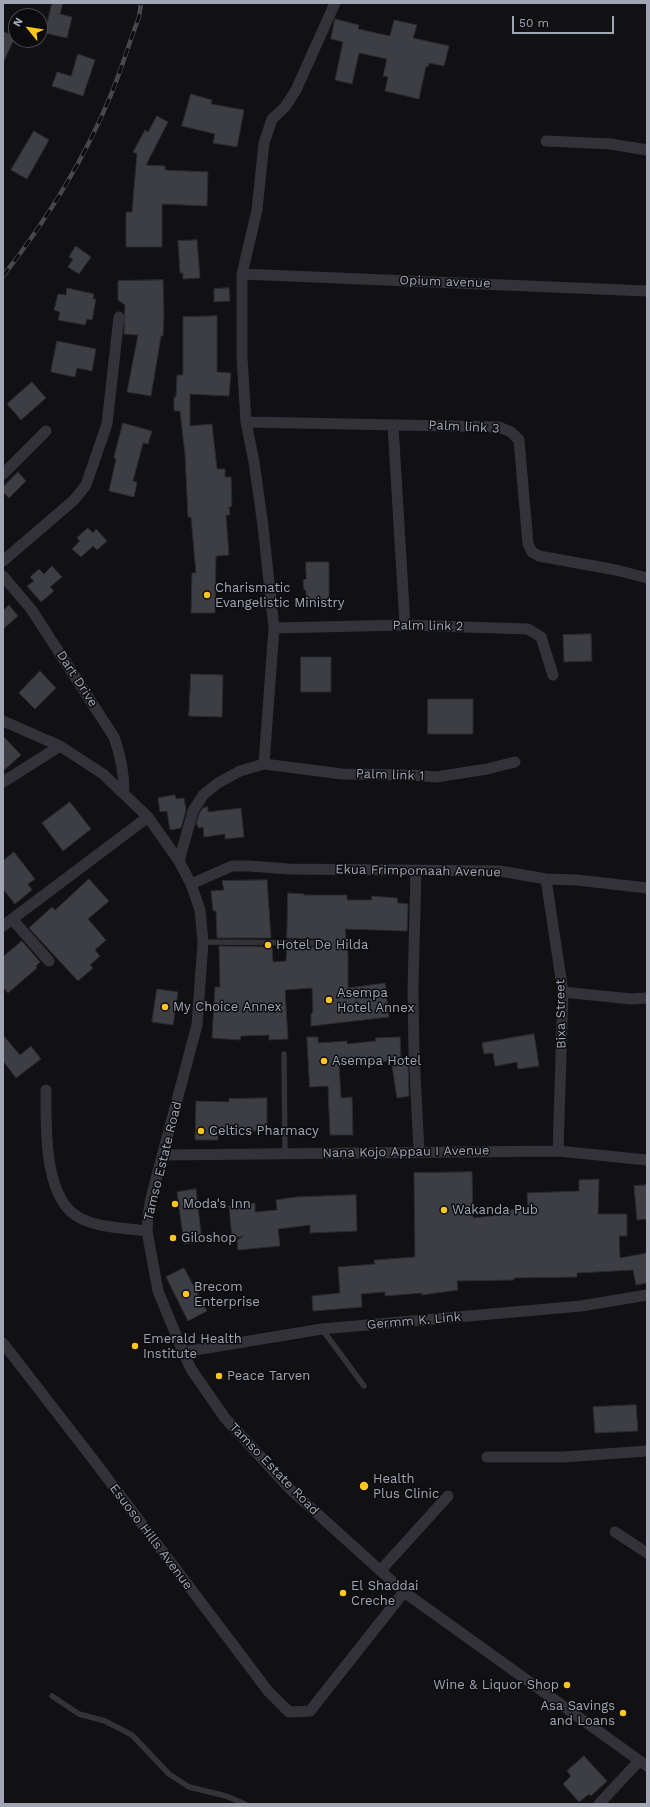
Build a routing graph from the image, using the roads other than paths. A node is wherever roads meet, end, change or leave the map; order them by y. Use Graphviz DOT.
graph roads {
  1 [pos="335,3"];
  2 [pos="546,141"];
  3 [pos="647,150"];
  4 [pos="242,274"];
  5 [pos="647,291"];
  6 [pos="119,317"];
  7 [pos="246,422"];
  8 [pos="393,424"];
  9 [pos="46,431"];
  10 [pos="3,474"];
  11 [pos="3,561"];
  12 [pos="3,576"];
  13 [pos="647,578"];
  14 [pos="404,625"];
  15 [pos="274,628"];
  16 [pos="553,675"];
  17 [pos="3,721"];
  18 [pos="60,746"];
  19 [pos="515,762"];
  20 [pos="264,764"];
  21 [pos="4,780"];
  22 [pos="124,793"];
  23 [pos="148,817"];
  24 [pos="179,861"];
  25 [pos="416,870"];
  26 [pos="546,879"];
  27 [pos="191,884"];
  28 [pos="647,888"];
  29 [pos="12,919"];
  30 [pos="3,926"];
  31 [pos="203,942"];
  32 [pos="321,943"];
  33 [pos="49,961"];
  34 [pos="563,992"];
  35 [pos="647,998"];
  36 [pos="284,1054"];
  37 [pos="46,1090"];
  38 [pos="419,1151"];
  39 [pos="558,1151"];
  40 [pos="286,1154"];
  41 [pos="164,1155"];
  42 [pos="647,1160"];
  43 [pos="147,1231"];
  44 [pos="647,1295"];
  45 [pos="322,1329"];
  46 [pos="3,1344"];
  47 [pos="183,1352"];
  48 [pos="364,1386"];
  49 [pos="647,1451"];
  50 [pos="487,1456"];
  51 [pos="448,1496"];
  52 [pos="615,1532"];
  53 [pos="647,1553"];
  54 [pos="380,1571"];
  55 [pos="404,1592"];
  56 [pos="52,1696"];
  57 [pos="643,1764"];
  58 [pos="245,1804"];
  59 [pos="599,1804"];
  1 -- 4 [label="street"];
  2 -- 3 [label="street"];
  4 -- 5 [label="street, Opium avenue"];
  4 -- 7 [label="street"];
  6 -- 11 [label="street"];
  7 -- 8 [label="street, Palm link 3"];
  7 -- 15 [label="street"];
  8 -- 13 [label="street, Palm link 3"];
  8 -- 14 [label="street"];
  9 -- 10 [label="street"];
  12 -- 22 [label="street, Dart Drive"];
  14 -- 15 [label="street, Palm link 2"];
  14 -- 16 [label="street, Palm link 2"];
  15 -- 20 [label="street"];
  17 -- 18 [label="street, Tamso Estate Road"];
  18 -- 21 [label="street"];
  18 -- 22 [label="street, Tamso Estate Road"];
  19 -- 20 [label="street, Palm link 1"];
  20 -- 24 [label="street"];
  22 -- 23 [label="street, Tamso Estate Road"];
  23 -- 24 [label="street, Tamso Estate Road"];
  23 -- 29 [label="street"];
  24 -- 27 [label="street, Tamso Estate Road"];
  25 -- 26 [label="street, Ekua Frimpomaah Avenue"];
  25 -- 27 [label="street, Ekua Frimpomaah Avenue"];
  25 -- 38 [label="street"];
  26 -- 28 [label="street, Ekua Frimpomaah Avenue"];
  26 -- 34 [label="street, Bixa Street"];
  27 -- 31 [label="street, Tamso Estate Road"];
  29 -- 30 [label="street"];
  29 -- 33 [label="street"];
  31 -- 32 [label="lane"];
  31 -- 41 [label="street, Tamso Estate Road"];
  34 -- 35 [label="street"];
  34 -- 39 [label="street, Bixa Street"];
  36 -- 40 [label="lane"];
  37 -- 43 [label="street"];
  38 -- 39 [label="street, Nana Kojo Appau I Avenue"];
  38 -- 40 [label="street, Nana Kojo Appau I Avenue"];
  39 -- 42 [label="street, Nana Kojo Appau I Avenue"];
  40 -- 41 [label="street, Nana Kojo Appau I Avenue"];
  41 -- 43 [label="street, Tamso Estate Road"];
  43 -- 47 [label="street, Tamso Estate Road"];
  44 -- 45 [label="street, Germm K. Link"];
  45 -- 47 [label="street, Germm K. Link"];
  45 -- 48 [label="lane"];
  46 -- 55 [label="street, Esuoso Hills Avenue"];
  47 -- 54 [label="street, Tamso Estate Road"];
  49 -- 50 [label="street"];
  51 -- 54 [label="street"];
  52 -- 53 [label="street"];
  54 -- 55 [label="street, Tamso Estate Road"];
  55 -- 57 [label="street, Tamso Estate Road"];
  56 -- 58 [label="lane"];
  57 -- 59 [label="street"];
}
